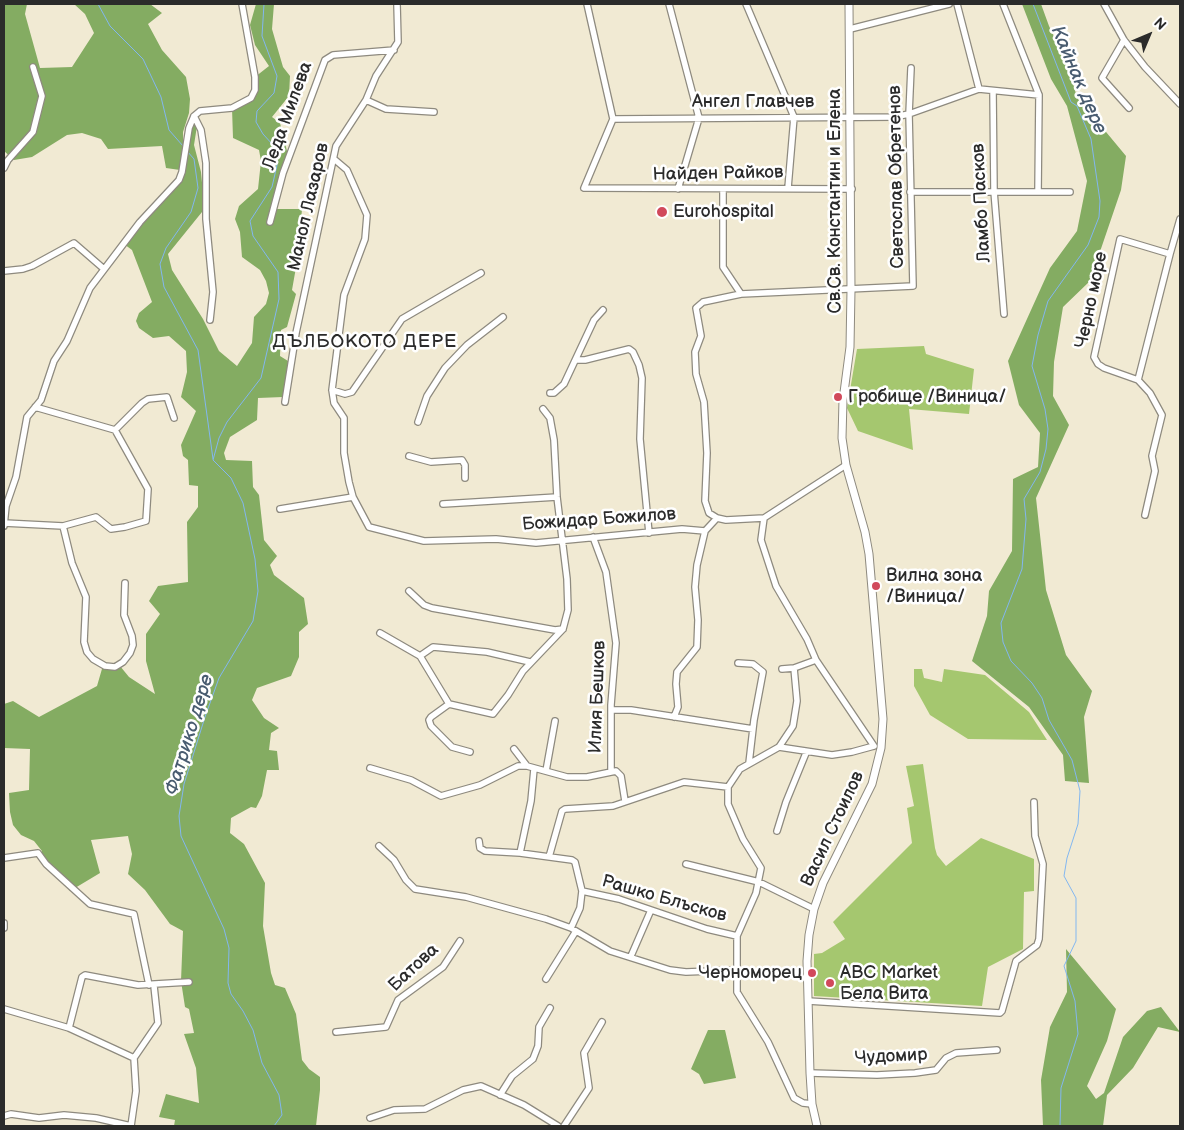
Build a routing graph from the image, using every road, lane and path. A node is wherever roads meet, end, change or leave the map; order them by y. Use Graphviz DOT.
graph roads {
  1 [pos="242,4"];
  2 [pos="397,4"];
  3 [pos="587,4"];
  4 [pos="669,4"];
  5 [pos="746,4"];
  6 [pos="849,4"];
  7 [pos="949,4"];
  8 [pos="957,4"];
  9 [pos="1003,4"];
  10 [pos="1104,4"];
  11 [pos="850,29"];
  12 [pos="1124,40"];
  13 [pos="394,50"];
  14 [pos="33,67"];
  15 [pos="911,68"];
  16 [pos="979,89"];
  17 [pos="993,91"];
  18 [pos="1039,95"];
  19 [pos="366,100"];
  20 [pos="1180,104"];
  21 [pos="1129,108"];
  22 [pos="434,112"];
  23 [pos="909,114"];
  24 [pos="194,116"];
  25 [pos="794,117"];
  26 [pos="699,118"];
  27 [pos="851,118"];
  28 [pos="613,119"];
  29 [pos="334,159"];
  30 [pos="4,168"];
  31 [pos="788,188"];
  32 [pos="678,189"];
  33 [pos="852,189"];
  34 [pos="722,190"];
  35 [pos="994,191"];
  36 [pos="910,192"];
  37 [pos="1038,192"];
  38 [pos="1070,192"];
  39 [pos="1180,219"];
  40 [pos="270,222"];
  41 [pos="1170,254"];
  42 [pos="104,269"];
  43 [pos="4,271"];
  44 [pos="481,273"];
  45 [pos="851,290"];
  46 [pos="741,294"];
  47 [pos="603,310"];
  48 [pos="1004,314"];
  49 [pos="503,317"];
  50 [pos="210,320"];
  51 [pos="577,360"];
  52 [pos="1138,380"];
  53 [pos="332,390"];
  54 [pos="552,393"];
  55 [pos="843,397"];
  56 [pos="285,402"];
  57 [pos="35,407"];
  58 [pos="543,409"];
  59 [pos="174,418"];
  60 [pos="418,422"];
  61 [pos="115,430"];
  62 [pos="409,456"];
  63 [pos="846,465"];
  64 [pos="465,478"];
  65 [pos="353,496"];
  66 [pos="556,497"];
  67 [pos="443,504"];
  68 [pos="280,509"];
  69 [pos="1144,515"];
  70 [pos="717,518"];
  71 [pos="764,518"];
  72 [pos="4,525"];
  73 [pos="63,526"];
  74 [pos="705,531"];
  75 [pos="649,533"];
  76 [pos="593,537"];
  77 [pos="560,539"];
  78 [pos="125,583"];
  79 [pos="408,591"];
  80 [pos="563,629"];
  81 [pos="380,633"];
  82 [pos="420,656"];
  83 [pos="816,660"];
  84 [pos="530,662"];
  85 [pos="738,663"];
  86 [pos="794,668"];
  87 [pos="782,669"];
  88 [pos="448,704"];
  89 [pos="613,710"];
  90 [pos="674,717"];
  91 [pos="555,721"];
  92 [pos="753,729"];
  93 [pos="779,747"];
  94 [pos="878,747"];
  95 [pos="514,749"];
  96 [pos="470,752"];
  97 [pos="806,753"];
  98 [pos="750,763"];
  99 [pos="527,766"];
  100 [pos="370,768"];
  101 [pos="534,769"];
  102 [pos="546,772"];
  103 [pos="610,772"];
  104 [pos="728,787"];
  105 [pos="625,801"];
  106 [pos="1034,802"];
  107 [pos="778,831"];
  108 [pos="479,841"];
  109 [pos="379,846"];
  110 [pos="520,853"];
  111 [pos="549,857"];
  112 [pos="4,858"];
  113 [pos="686,864"];
  114 [pos="759,882"];
  115 [pos="582,891"];
  116 [pos="814,909"];
  117 [pos="652,910"];
  118 [pos="4,923"];
  119 [pos="4,928"];
  120 [pos="573,929"];
  121 [pos="737,936"];
  122 [pos="460,942"];
  123 [pos="631,956"];
  124 [pos="737,970"];
  125 [pos="546,979"];
  126 [pos="189,982"];
  127 [pos="151,985"];
  128 [pos="808,1000"];
  129 [pos="550,1008"];
  130 [pos="4,1009"];
  131 [pos="602,1022"];
  132 [pos="68,1028"];
  133 [pos="336,1032"];
  134 [pos="997,1050"];
  135 [pos="134,1058"];
  136 [pos="810,1073"];
  137 [pos="500,1095"];
  138 [pos="812,1104"];
  139 [pos="4,1116"];
  140 [pos="370,1118"];
  141 [pos="131,1126"];
  142 [pos="558,1126"];
  143 [pos="564,1126"];
  144 [pos="817,1126"];
  1 -- 24 [label="street"];
  2 -- 13 [label="street, Манол Лазаров"];
  3 -- 28 [label="street"];
  4 -- 26 [label="street"];
  5 -- 25 [label="street"];
  6 -- 11 [label="street, Св.Св. Константин и Елена"];
  7 -- 11 [label="street"];
  8 -- 16 [label="street"];
  9 -- 18 [label="street"];
  10 -- 12 [label="street"];
  11 -- 27 [label="street, Св.Св. Константин и Елена"];
  12 -- 20 [label="street"];
  12 -- 21 [label="street"];
  13 -- 19 [label="street, Манол Лазаров"];
  13 -- 40 [label="street, Леда Милева"];
  14 -- 30 [label="street"];
  15 -- 23 [label="street, Светослав Обретенов"];
  16 -- 17 [label="street, Ангел Главчев"];
  16 -- 23 [label="street, Ангел Главчев"];
  17 -- 18 [label="street, Ангел Главчев"];
  17 -- 35 [label="street, Ламбо Пасков"];
  18 -- 37 [label="street"];
  19 -- 22 [label="street"];
  19 -- 29 [label="street, Манол Лазаров"];
  23 -- 27 [label="street, Ангел Главчев"];
  23 -- 36 [label="street, Светослав Обретенов"];
  24 -- 42 [label="street"];
  24 -- 50 [label="street"];
  25 -- 26 [label="street, Ангел Главчев"];
  25 -- 27 [label="street, Ангел Главчев"];
  25 -- 31 [label="street"];
  26 -- 28 [label="street, Ангел Главчев"];
  26 -- 32 [label="street"];
  27 -- 33 [label="street, Св.Св. Константин и Елена"];
  28 -- 32 [label="street, Найден Райков"];
  29 -- 53 [label="street"];
  29 -- 56 [label="street, Манол Лазаров"];
  31 -- 33 [label="street, Найден Райков"];
  31 -- 34 [label="street, Найден Райков"];
  32 -- 34 [label="street, Найден Райков"];
  33 -- 45 [label="street, Св.Св. Константин и Елена"];
  34 -- 46 [label="street"];
  35 -- 36 [label="street"];
  35 -- 37 [label="street"];
  35 -- 48 [label="street, Ламбо Пасков"];
  36 -- 45 [label="street, Светослав Обретенов"];
  37 -- 38 [label="street"];
  39 -- 41 [label="street"];
  41 -- 52 [label="street"];
  41 -- 52 [label="street, Черно море"];
  42 -- 43 [label="street"];
  42 -- 57 [label="street"];
  44 -- 53 [label="street"];
  45 -- 46 [label="street"];
  45 -- 55 [label="street, Св.Св. Константин и Елена"];
  46 -- 70 [label="street"];
  47 -- 51 [label="street"];
  49 -- 60 [label="street"];
  51 -- 54 [label="street"];
  51 -- 75 [label="street"];
  52 -- 69 [label="street"];
  53 -- 65 [label="street, Божидар Божилов"];
  55 -- 63 [label="street, Васил Стоилов"];
  57 -- 61 [label="street"];
  57 -- 72 [label="street"];
  58 -- 66 [label="street"];
  59 -- 61 [label="street"];
  61 -- 73 [label="street"];
  62 -- 64 [label="street"];
  63 -- 71 [label="street"];
  63 -- 94 [label="street, Васил Стоилов"];
  65 -- 68 [label="street"];
  65 -- 77 [label="street, Божидар Божилов"];
  66 -- 67 [label="street"];
  66 -- 77 [label="street"];
  70 -- 71 [label="street"];
  70 -- 74 [label="street"];
  71 -- 83 [label="street"];
  72 -- 73 [label="street"];
  73 -- 78 [label="street"];
  74 -- 75 [label="street, Божидар Божилов"];
  74 -- 90 [label="street"];
  75 -- 76 [label="street, Божидар Божилов"];
  76 -- 77 [label="street, Божидар Божилов"];
  76 -- 89 [label="street, Илия Бешков"];
  77 -- 80 [label="street"];
  79 -- 80 [label="street"];
  80 -- 84 [label="street"];
  81 -- 82 [label="street"];
  82 -- 84 [label="street"];
  82 -- 88 [label="street"];
  83 -- 86 [label="street"];
  83 -- 94 [label="street"];
  84 -- 88 [label="street"];
  85 -- 92 [label="street"];
  86 -- 87 [label="street"];
  86 -- 93 [label="street"];
  88 -- 96 [label="street"];
  89 -- 90 [label="street"];
  89 -- 103 [label="street, Илия Бешков"];
  90 -- 92 [label="street"];
  91 -- 102 [label="street"];
  92 -- 98 [label="street"];
  93 -- 97 [label="street"];
  93 -- 98 [label="street"];
  94 -- 97 [label="street"];
  94 -- 116 [label="street, Васил Стоилов"];
  95 -- 99 [label="street"];
  97 -- 107 [label="street"];
  98 -- 104 [label="street"];
  99 -- 100 [label="street"];
  99 -- 101 [label="street"];
  101 -- 102 [label="street"];
  101 -- 110 [label="street"];
  102 -- 103 [label="street"];
  103 -- 105 [label="street"];
  104 -- 105 [label="street"];
  104 -- 114 [label="street"];
  105 -- 111 [label="street"];
  106 -- 128 [label="street"];
  108 -- 110 [label="street"];
  109 -- 120 [label="street"];
  110 -- 111 [label="street"];
  111 -- 115 [label="street"];
  112 -- 127 [label="street"];
  113 -- 114 [label="street"];
  114 -- 116 [label="street"];
  114 -- 121 [label="street"];
  115 -- 117 [label="street, Рашко Блъсков"];
  115 -- 120 [label="street"];
  116 -- 128 [label="street, Васил Стоилов"];
  117 -- 121 [label="street, Рашко Блъсков"];
  117 -- 123 [label="street"];
  118 -- 119 [label="street"];
  120 -- 123 [label="street"];
  120 -- 125 [label="street"];
  121 -- 124 [label="street"];
  122 -- 133 [label="street, Батова"];
  123 -- 124 [label="street"];
  124 -- 138 [label="street"];
  126 -- 127 [label="street"];
  127 -- 132 [label="street"];
  127 -- 135 [label="street"];
  128 -- 136 [label="street, Васил Стоилов"];
  129 -- 137 [label="street"];
  130 -- 132 [label="street"];
  131 -- 143 [label="street"];
  132 -- 135 [label="street"];
  134 -- 136 [label="street, Чудомир"];
  135 -- 141 [label="street"];
  136 -- 138 [label="street, Васил Стоилов"];
  137 -- 140 [label="street"];
  137 -- 142 [label="street"];
  138 -- 144 [label="street, Васил Стоилов"];
  139 -- 141 [label="street"];
}
